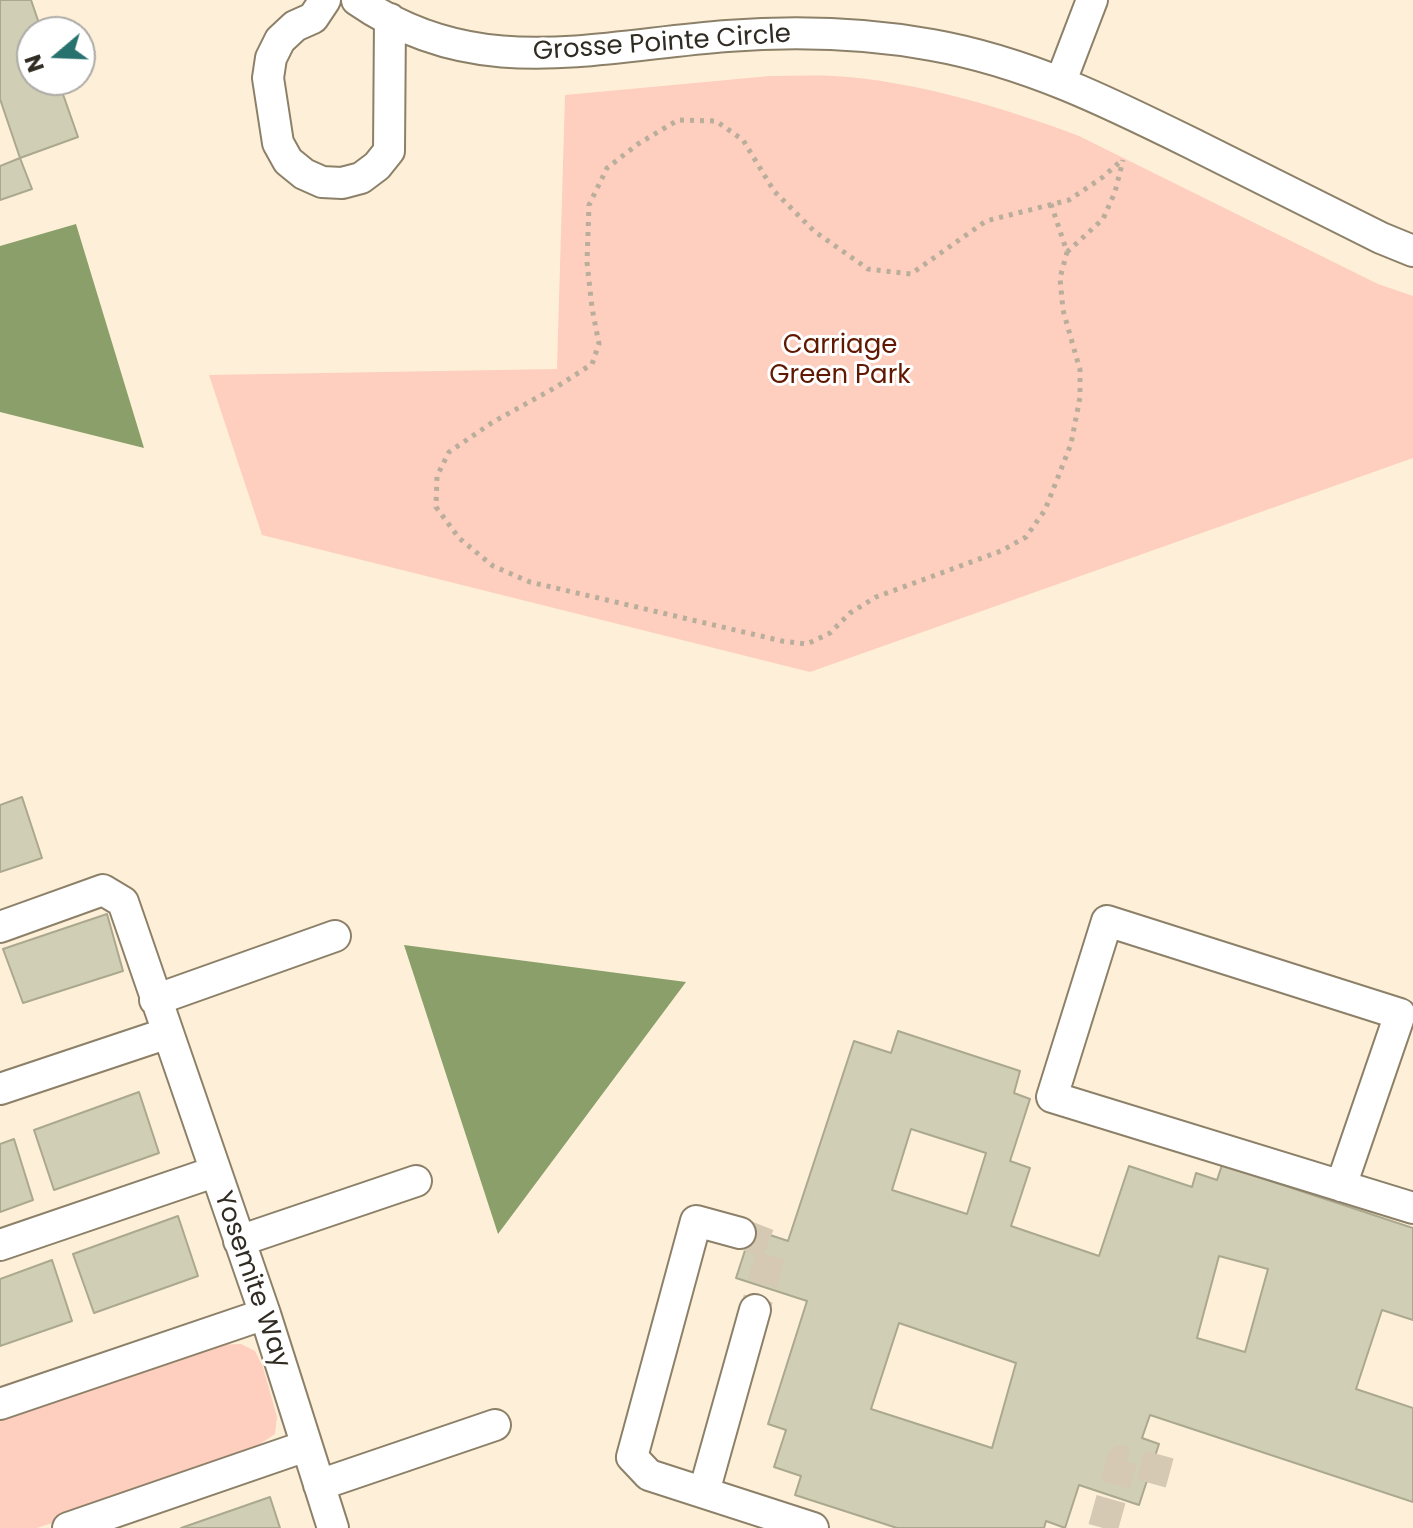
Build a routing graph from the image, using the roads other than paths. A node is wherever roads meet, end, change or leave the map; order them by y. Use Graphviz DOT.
graph roads {
  1 [pos="325,0"];
  2 [pos="357,0"];
  3 [pos="1092,0"];
  4 [pos="390,19"];
  5 [pos="1061,81"];
  6 [pos="1413,251"];
  7 [pos="0,927"];
  8 [pos="335,936"];
  9 [pos="155,1000"];
  10 [pos="168,1033"];
  11 [pos="0,1089"];
  12 [pos="214,1172"];
  13 [pos="416,1181"];
  14 [pos="1341,1186"];
  15 [pos="1413,1208"];
  16 [pos="740,1233"];
  17 [pos="239,1241"];
  18 [pos="0,1245"];
  19 [pos="755,1310"];
  20 [pos="265,1314"];
  21 [pos="0,1404"];
  22 [pos="495,1425"];
  23 [pos="306,1446"];
  24 [pos="319,1485"];
  25 [pos="704,1492"];
  26 [pos="68,1528"];
  27 [pos="333,1528"];
  28 [pos="813,1528"];
  1 -- 4 [label="street"];
  2 -- 4 [label="street, Grosse Pointe Circle"];
  3 -- 5 [label="street"];
  4 -- 5 [label="street, Grosse Pointe Circle"];
  5 -- 6 [label="street, Grosse Pointe Circle"];
  7 -- 9 [label="street, Yosemite Way"];
  8 -- 9 [label="street"];
  9 -- 10 [label="street, Yosemite Way"];
  10 -- 11 [label="street"];
  10 -- 12 [label="street, Yosemite Way"];
  12 -- 17 [label="street, Yosemite Way"];
  12 -- 18 [label="street"];
  13 -- 17 [label="street"];
  14 -- 14 [label="street"];
  14 -- 15 [label="street"];
  16 -- 25 [label="street"];
  17 -- 20 [label="street, Yosemite Way"];
  19 -- 25 [label="street"];
  20 -- 21 [label="street"];
  20 -- 23 [label="street, Yosemite Way"];
  22 -- 24 [label="street"];
  23 -- 24 [label="street, Yosemite Way"];
  23 -- 26 [label="street"];
  24 -- 27 [label="street, Yosemite Way"];
  25 -- 28 [label="street"];
}
